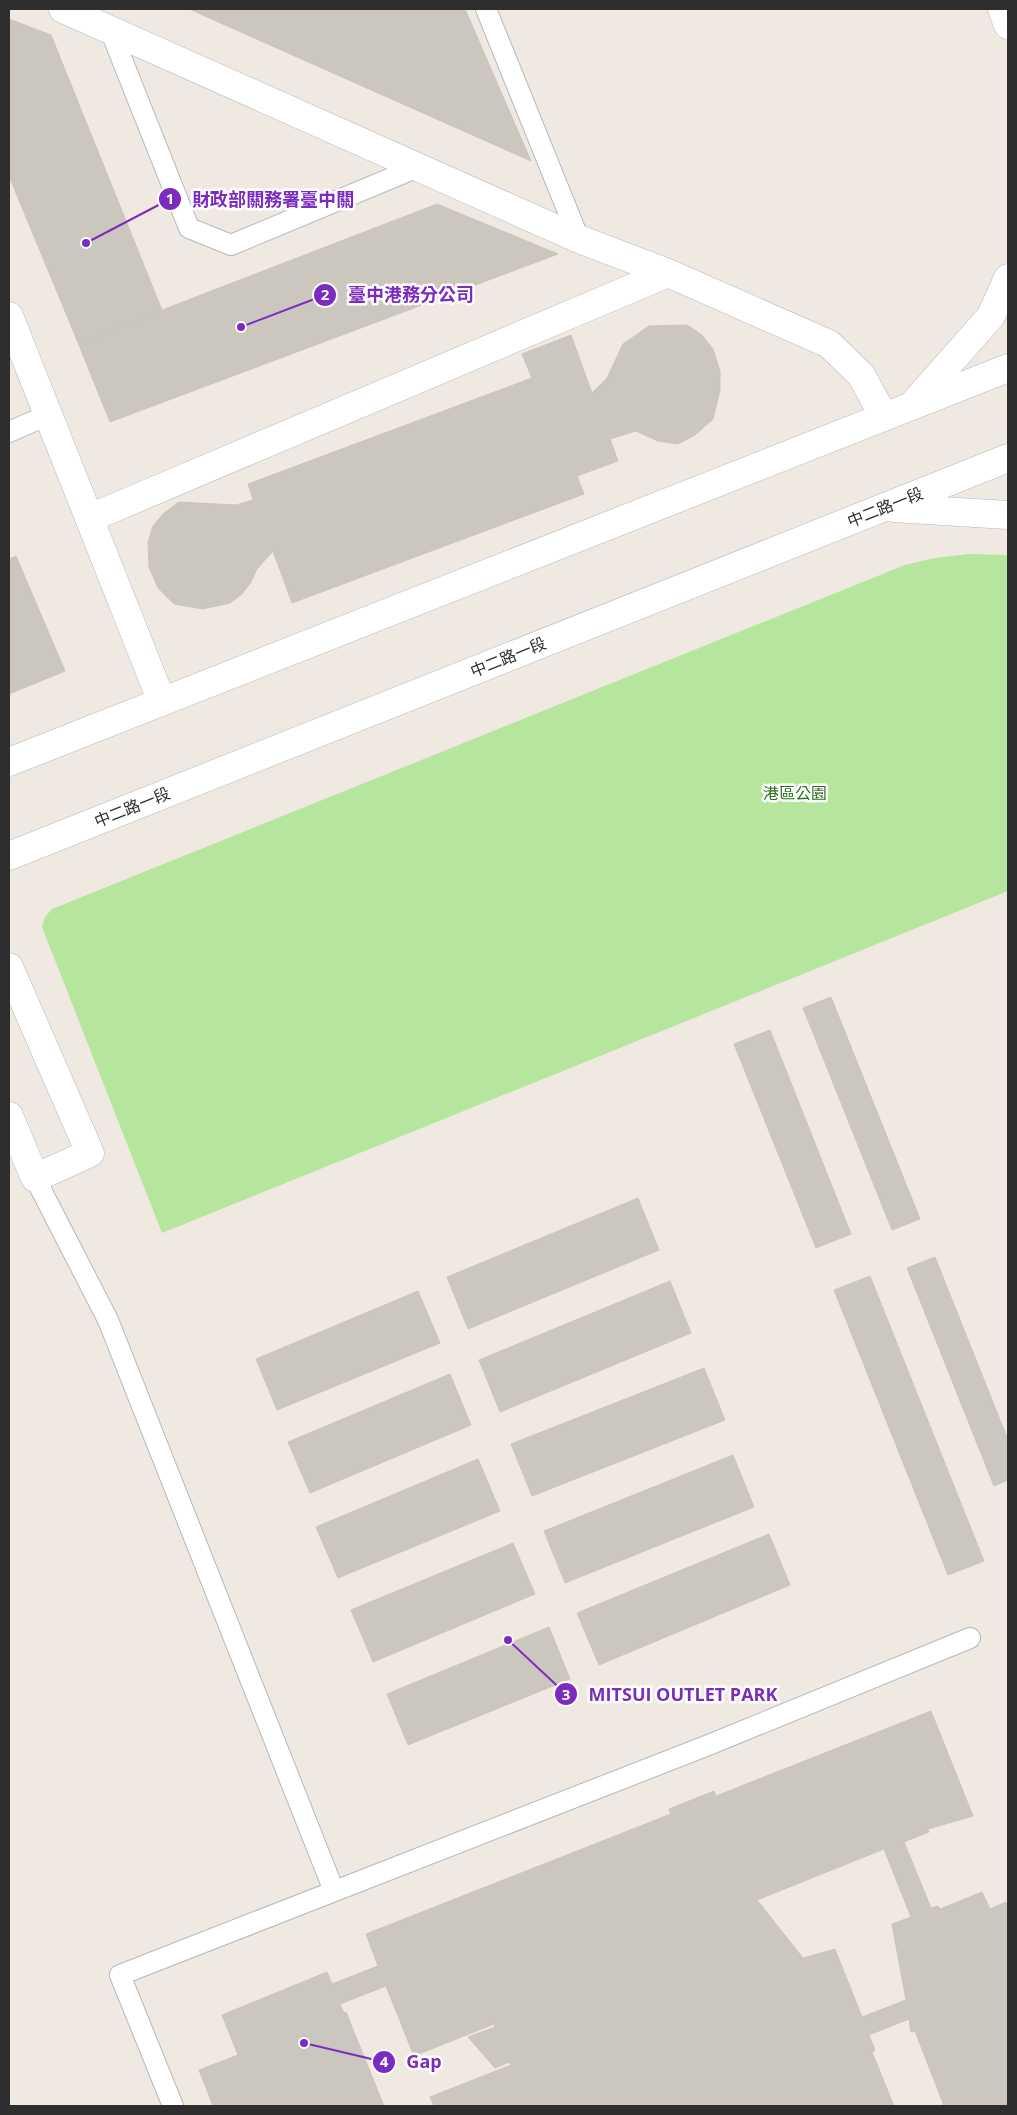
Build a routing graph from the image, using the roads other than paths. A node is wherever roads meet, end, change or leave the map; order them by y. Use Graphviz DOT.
graph roads {
  1 [pos="63,9"];
  2 [pos="486,9"];
  3 [pos="1002,9"];
  4 [pos="1008,25"];
  5 [pos="111,32"];
  6 [pos="418,167"];
  7 [pos="579,240"];
  8 [pos="668,273"];
  9 [pos="1008,278"];
  10 [pos="9,316"];
  11 [pos="1008,368"];
  12 [pos="912,405"];
  13 [pos="48,416"];
  14 [pos="884,417"];
  15 [pos="9,432"];
  16 [pos="1008,458"];
  17 [pos="884,508"];
  18 [pos="1008,515"];
  19 [pos="90,518"];
  20 [pos="162,702"];
  21 [pos="9,762"];
  22 [pos="9,856"];
  23 [pos="9,967"];
  24 [pos="9,1116"];
  25 [pos="35,1178"];
  26 [pos="970,1638"];
  27 [pos="334,1891"];
  28 [pos="172,2106"];
  1 -- 5 [label="street"];
  2 -- 7 [label="lane"];
  3 -- 4 [label="street"];
  5 -- 6 [label="street"];
  5 -- 6 [label="lane"];
  6 -- 7 [label="street"];
  7 -- 8 [label="street"];
  8 -- 14 [label="street"];
  8 -- 19 [label="street"];
  9 -- 12 [label="street"];
  10 -- 13 [label="street"];
  11 -- 12 [label="street"];
  12 -- 14 [label="street"];
  13 -- 15 [label="lane"];
  13 -- 19 [label="street"];
  14 -- 20 [label="street"];
  16 -- 17 [label="street, 中二路一段"];
  17 -- 18 [label="street"];
  17 -- 22 [label="street, 中二路一段"];
  19 -- 20 [label="street"];
  20 -- 21 [label="street"];
  23 -- 25 [label="street"];
  24 -- 25 [label="street"];
  25 -- 27 [label="lane"];
  26 -- 27 [label="lane"];
  27 -- 28 [label="lane"];
}
